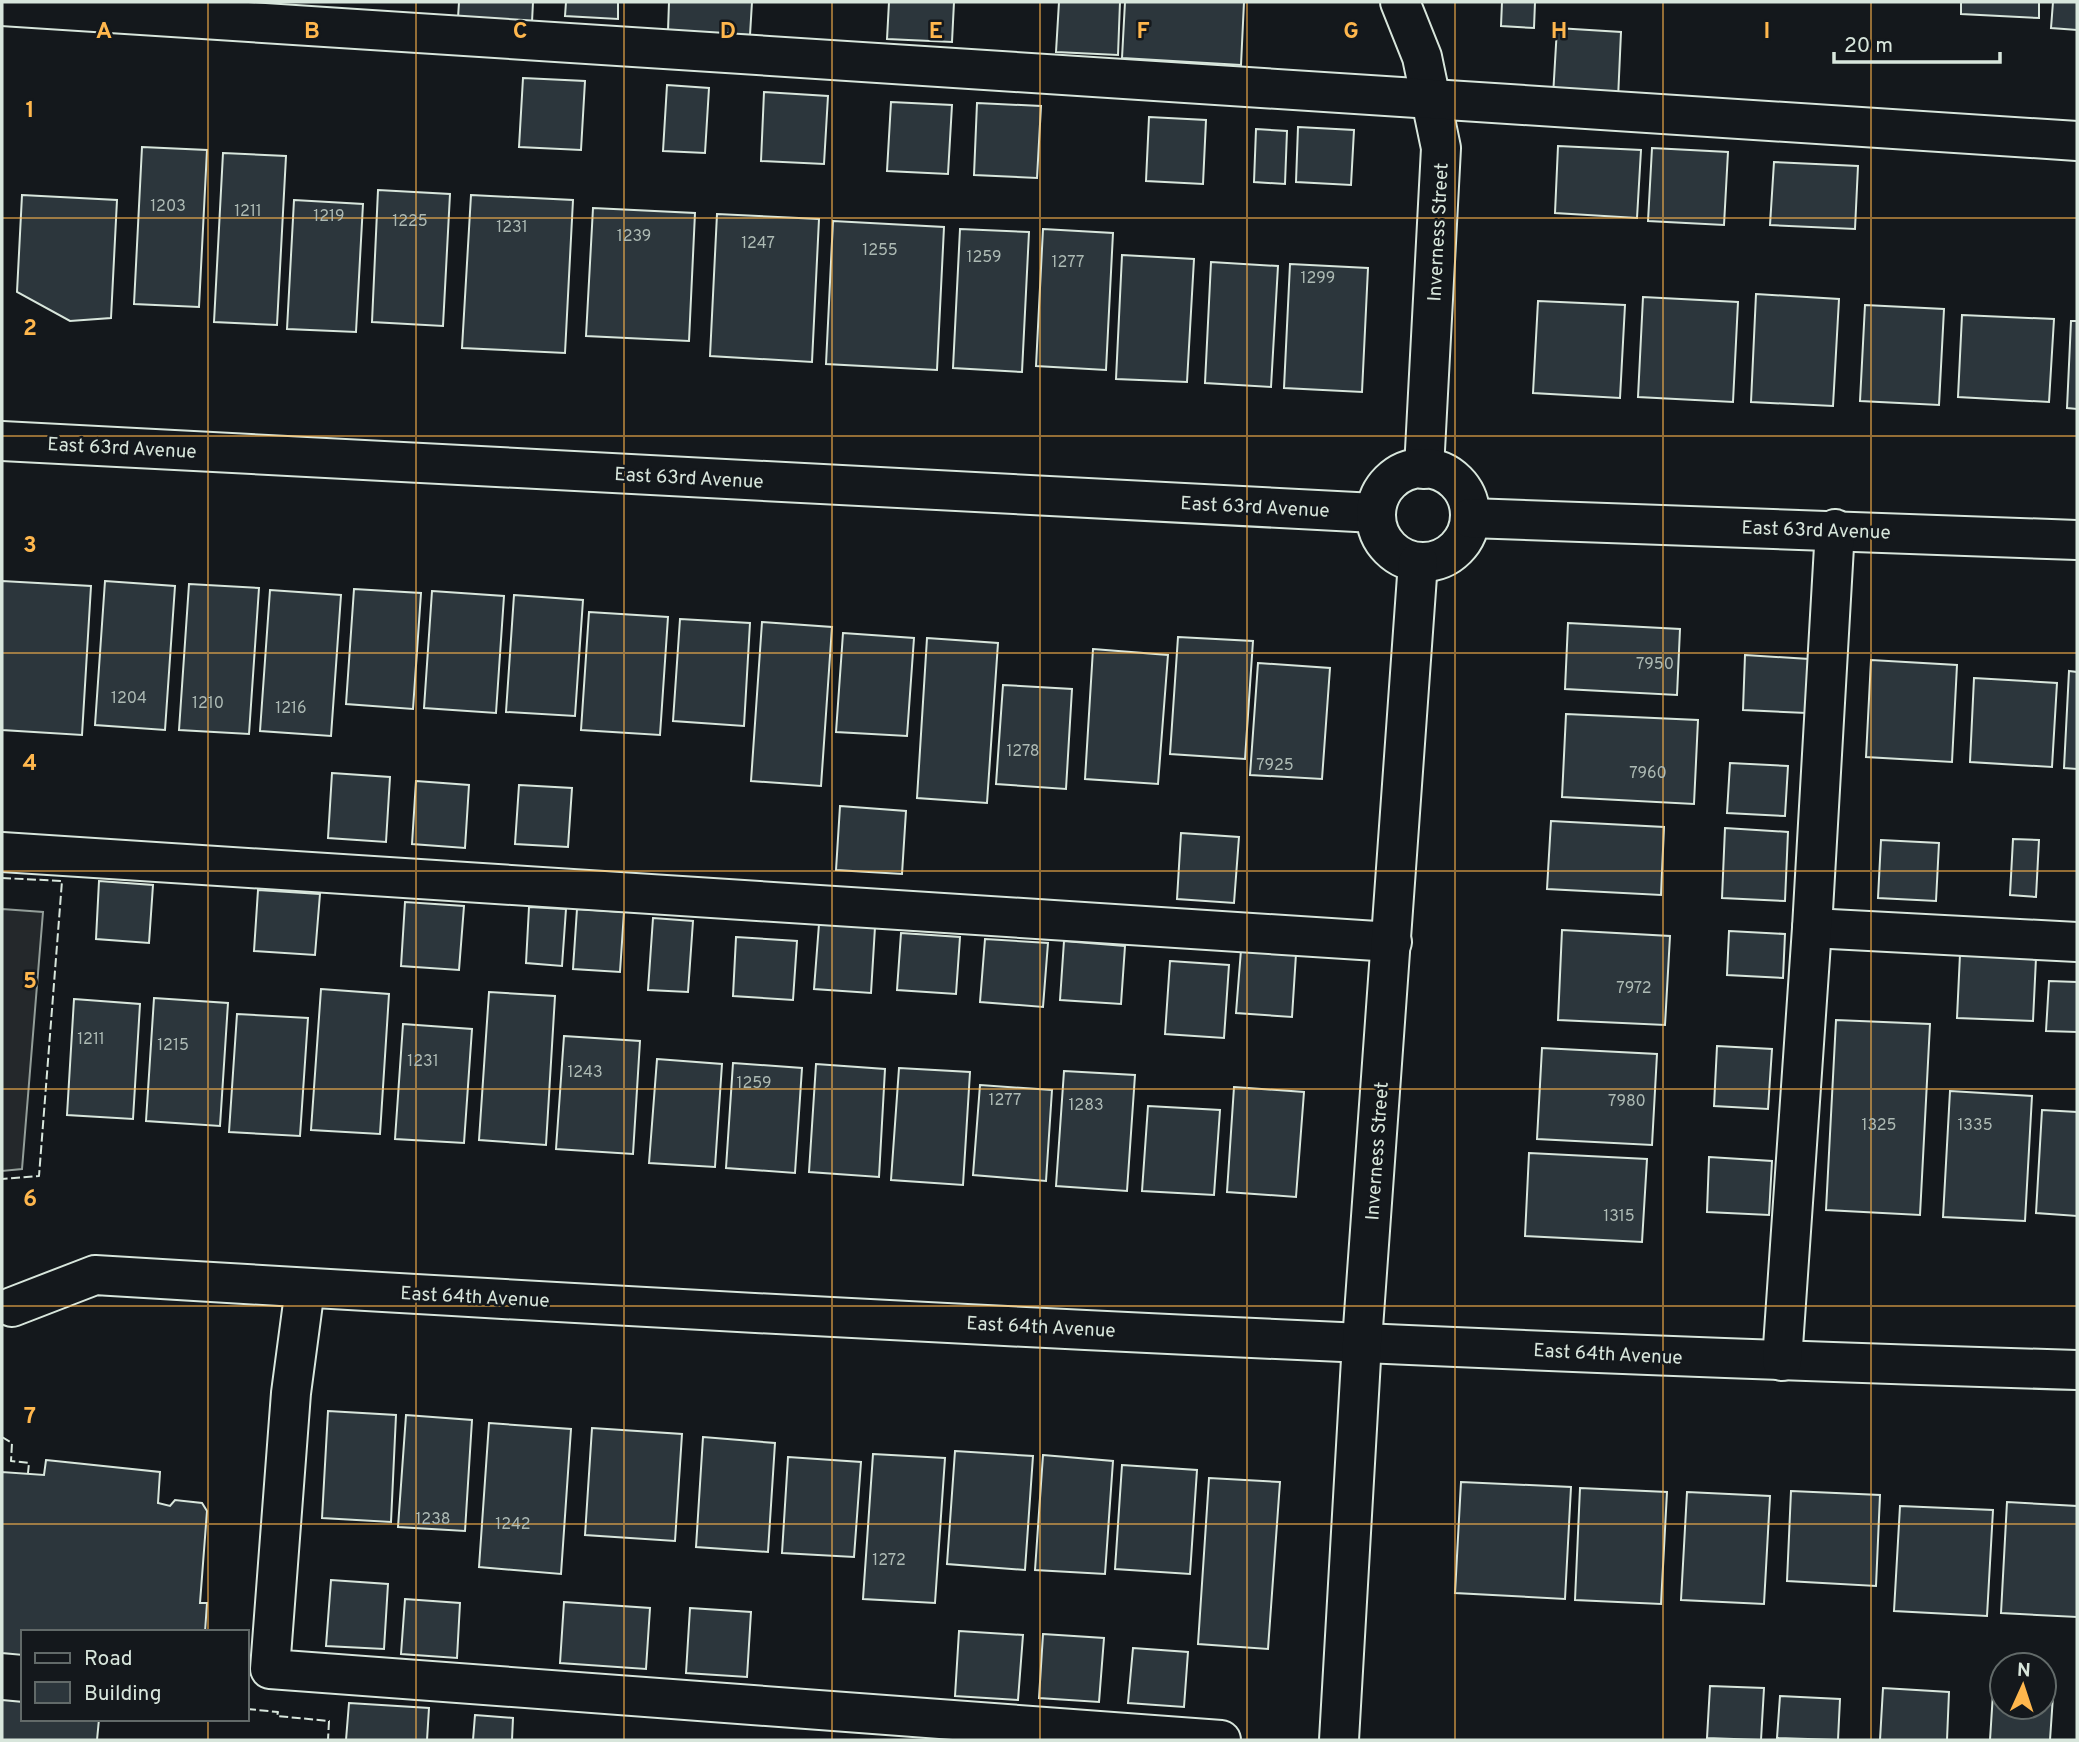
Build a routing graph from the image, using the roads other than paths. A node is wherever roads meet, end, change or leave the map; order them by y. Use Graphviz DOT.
graph roads {
  1 [pos="1400,2"];
  2 [pos="2,6"];
  3 [pos="1431,100"];
  4 [pos="2077,141"];
  5 [pos="2,441"];
  6 [pos="1424,469"];
  7 [pos="1375,513"];
  8 [pos="1470,518"];
  9 [pos="1835,529"];
  10 [pos="2077,540"];
  11 [pos="1418,562"];
  12 [pos="2,852"];
  13 [pos="1812,928"];
  14 [pos="1392,942"];
  15 [pos="2077,942"];
  16 [pos="305,1288"];
  17 [pos="12,1307"];
  18 [pos="1362,1342"];
  19 [pos="1782,1361"];
  20 [pos="2077,1370"];
  21 [pos="1221,1740"];
  22 [pos="1339,1740"];
  1 -- 3 [label="street, Inverness Street"];
  2 -- 3 [label="street"];
  3 -- 4 [label="street"];
  3 -- 6 [label="street, Inverness Street"];
  5 -- 7 [label="street, East 63rd Avenue"];
  6 -- 7 [label="street"];
  6 -- 8 [label="street"];
  7 -- 11 [label="street"];
  8 -- 9 [label="street, East 63rd Avenue"];
  8 -- 11 [label="street"];
  9 -- 10 [label="street, East 63rd Avenue"];
  9 -- 13 [label="street"];
  11 -- 14 [label="street, Inverness Street"];
  12 -- 14 [label="street"];
  13 -- 15 [label="street"];
  13 -- 19 [label="street"];
  14 -- 18 [label="street, Inverness Street"];
  16 -- 17 [label="street, East 64th Avenue"];
  16 -- 18 [label="street, East 64th Avenue"];
  16 -- 21 [label="street"];
  18 -- 19 [label="street, East 64th Avenue"];
  18 -- 22 [label="street, Inverness Street"];
  19 -- 20 [label="street, East 64th Avenue"];
}
